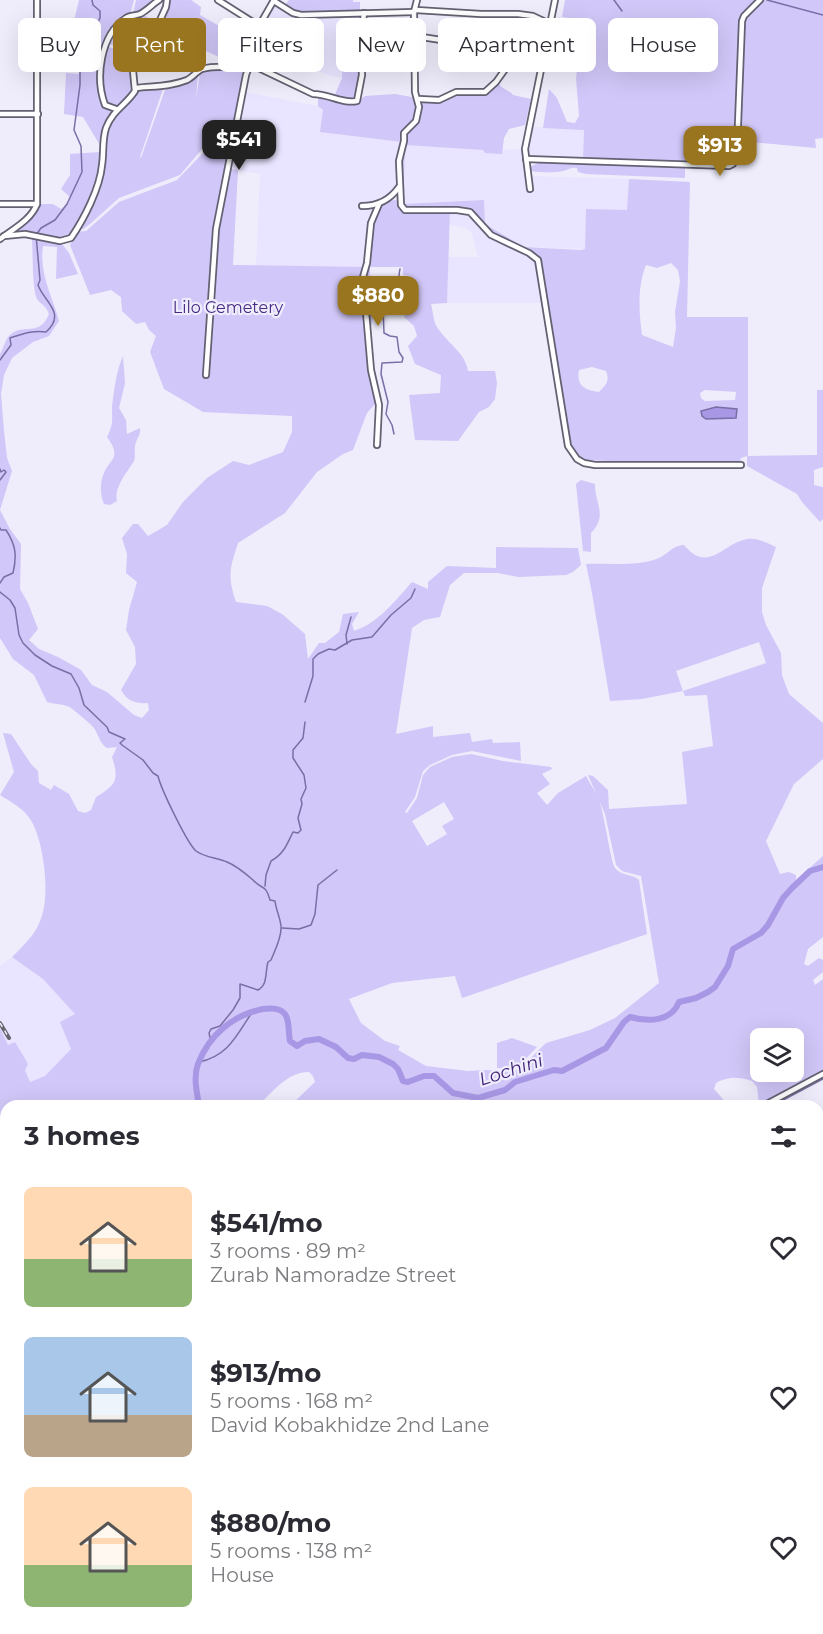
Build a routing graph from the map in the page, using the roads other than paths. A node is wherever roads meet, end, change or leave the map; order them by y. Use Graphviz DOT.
graph roads {
  1 [pos="37,0"];
  2 [pos="159,0"];
  3 [pos="167,0"];
  4 [pos="218,0"];
  5 [pos="417,0"];
  6 [pos="555,0"];
  7 [pos="760,0"];
  8 [pos="274,1"];
  9 [pos="415,11"];
  10 [pos="364,13"];
  11 [pos="246,18"];
  12 [pos="264,18"];
  13 [pos="415,18"];
  14 [pos="537,18"];
  15 [pos="551,18"];
  16 [pos="218,66"];
  17 [pos="247,72"];
  18 [pos="267,72"];
  19 [pos="415,72"];
  20 [pos="502,72"];
  21 [pos="540,72"];
  22 [pos="136,88"];
  23 [pos="418,99"];
  24 [pos="116,110"];
  25 [pos="0,114"];
  26 [pos="38,114"];
  27 [pos="526,159"];
  28 [pos="399,187"];
  29 [pos="530,189"];
  30 [pos="0,204"];
  31 [pos="37,204"];
  32 [pos="379,204"];
  33 [pos="362,206"];
  34 [pos="2,237"];
  35 [pos="206,375"];
  36 [pos="377,445"];
  37 [pos="741,465"];
  38 [pos="823,1074"];
  39 [pos="774,1100"];
  1 -- 26 [label="street"];
  2 -- 24 [label="street"];
  3 -- 22 [label="street"];
  4 -- 11 [label="street"];
  5 -- 9 [label="street"];
  6 -- 15 [label="street"];
  7 -- 27 [label="street"];
  8 -- 10 [label="street"];
  8 -- 12 [label="street"];
  9 -- 10 [label="street"];
  9 -- 13 [label="street"];
  9 -- 14 [label="street"];
  10 -- 18 [label="street"];
  16 -- 22 [label="street"];
  17 -- 35 [label="street"];
  19 -- 23 [label="street"];
  20 -- 23 [label="street"];
  21 -- 27 [label="street"];
  22 -- 24 [label="street"];
  23 -- 28 [label="street"];
  24 -- 34 [label="street"];
  25 -- 26 [label="street"];
  26 -- 31 [label="street"];
  27 -- 29 [label="street"];
  28 -- 32 [label="street"];
  28 -- 37 [label="street"];
  30 -- 31 [label="street"];
  31 -- 34 [label="street"];
  32 -- 33 [label="street"];
  32 -- 36 [label="street"];
  38 -- 39 [label="street"];
}
